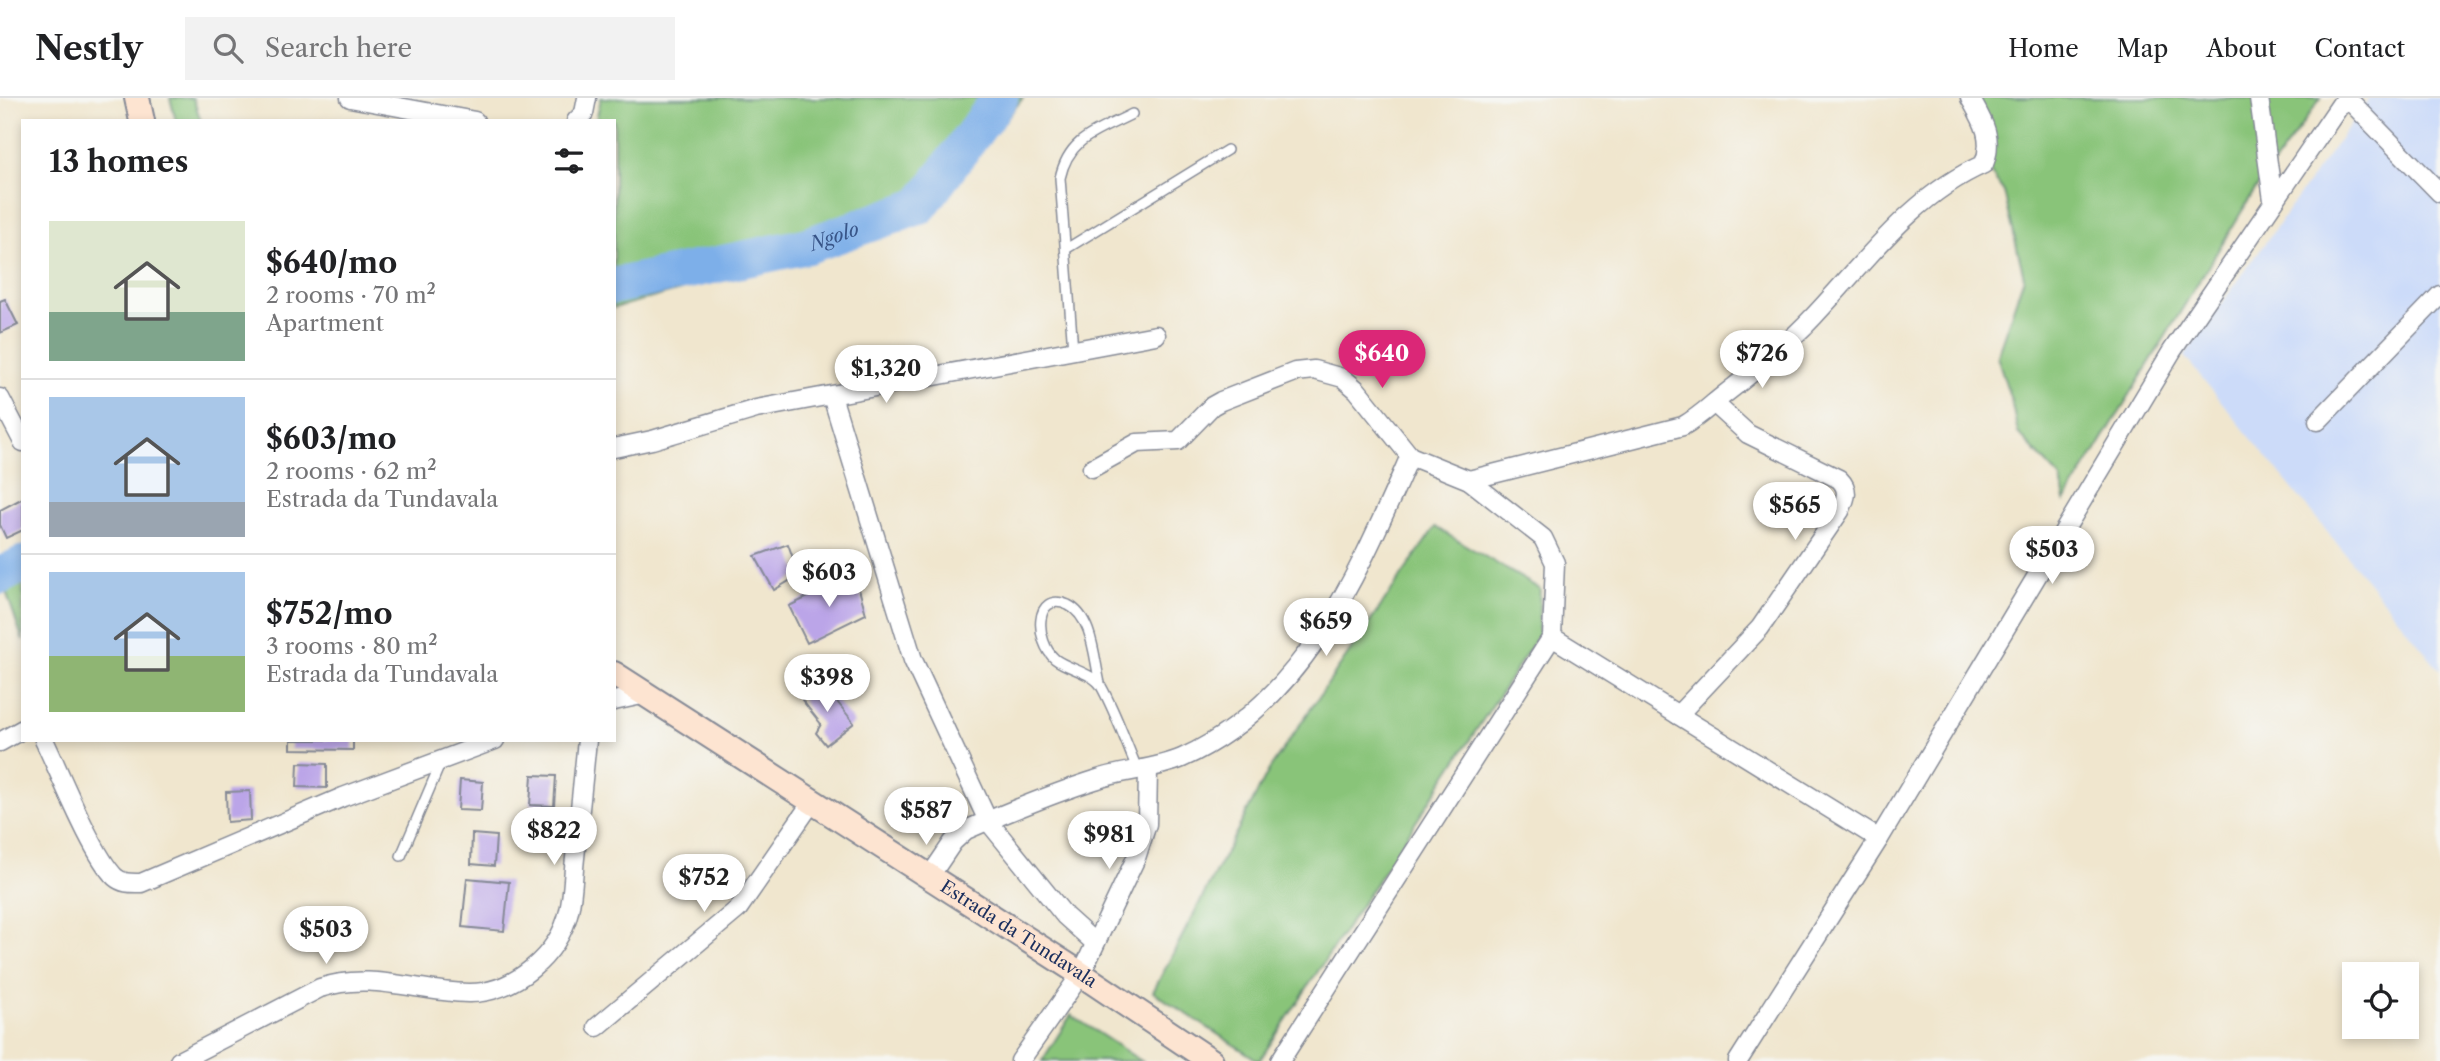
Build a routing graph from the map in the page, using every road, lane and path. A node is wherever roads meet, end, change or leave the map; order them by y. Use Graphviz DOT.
graph roads {
  1 [pos="137,98"];
  2 [pos="350,98"];
  3 [pos="587,98"];
  4 [pos="1970,98"];
  5 [pos="2259,98"];
  6 [pos="2346,98"];
  7 [pos="1132,114"];
  8 [pos="142,119"];
  9 [pos="464,119"];
  10 [pos="578,119"];
  11 [pos="1227,150"];
  12 [pos="2440,193"];
  13 [pos="2273,200"];
  14 [pos="1066,249"];
  15 [pos="2440,295"];
  16 [pos="1156,334"];
  17 [pos="1073,350"];
  18 [pos="832,396"];
  19 [pos="0,398"];
  20 [pos="1714,403"];
  21 [pos="2318,421"];
  22 [pos="21,438"];
  23 [pos="616,447"];
  24 [pos="1409,456"];
  25 [pos="1092,468"];
  26 [pos="1469,480"];
  27 [pos="1552,637"];
  28 [pos="616,675"];
  29 [pos="1100,683"];
  30 [pos="646,694"];
  31 [pos="616,701"];
  32 [pos="1678,715"];
  33 [pos="21,730"];
  34 [pos="0,742"];
  35 [pos="45,742"];
  36 [pos="490,742"];
  37 [pos="587,742"];
  38 [pos="442,760"];
  39 [pos="1143,770"];
  40 [pos="812,802"];
  41 [pos="988,821"];
  42 [pos="1879,839"];
  43 [pos="401,856"];
  44 [pos="930,876"];
  45 [pos="1094,942"];
  46 [pos="1081,974"];
  47 [pos="597,1027"];
  48 [pos="179,1061"];
  49 [pos="1020,1061"];
  50 [pos="1211,1061"];
  51 [pos="1280,1061"];
  52 [pos="1738,1061"];
  1 -- 8 [label="main road"];
  2 -- 9 [label="street"];
  3 -- 10 [label="street"];
  4 -- 20 [label="street"];
  5 -- 13 [label="street"];
  6 -- 12 [label="street"];
  6 -- 13 [label="street"];
  7 -- 14 [label="lane"];
  11 -- 14 [label="lane"];
  13 -- 42 [label="street"];
  14 -- 17 [label="lane"];
  15 -- 21 [label="street"];
  16 -- 17 [label="street"];
  17 -- 18 [label="street"];
  18 -- 23 [label="street"];
  18 -- 41 [label="street"];
  19 -- 22 [label="street"];
  20 -- 26 [label="street"];
  20 -- 32 [label="street"];
  24 -- 25 [label="street"];
  24 -- 26 [label="street"];
  24 -- 39 [label="street"];
  26 -- 27 [label="street"];
  27 -- 32 [label="street"];
  27 -- 51 [label="street"];
  28 -- 30 [label="main road, Estrada da Tundavala"];
  29 -- 29 [label="lane"];
  29 -- 39 [label="lane"];
  30 -- 31 [label="street"];
  30 -- 40 [label="main road, Estrada da Tundavala"];
  32 -- 42 [label="street"];
  33 -- 34 [label="street"];
  35 -- 38 [label="street"];
  36 -- 38 [label="street"];
  37 -- 48 [label="street"];
  38 -- 43 [label="lane"];
  39 -- 41 [label="street"];
  39 -- 45 [label="street"];
  40 -- 44 [label="main road, Estrada da Tundavala"];
  40 -- 47 [label="street"];
  41 -- 44 [label="street"];
  41 -- 45 [label="street"];
  42 -- 52 [label="street"];
  44 -- 46 [label="main road, Estrada da Tundavala"];
  45 -- 46 [label="street"];
  46 -- 49 [label="street"];
  46 -- 50 [label="main road, Estrada da Tundavala"];
}
